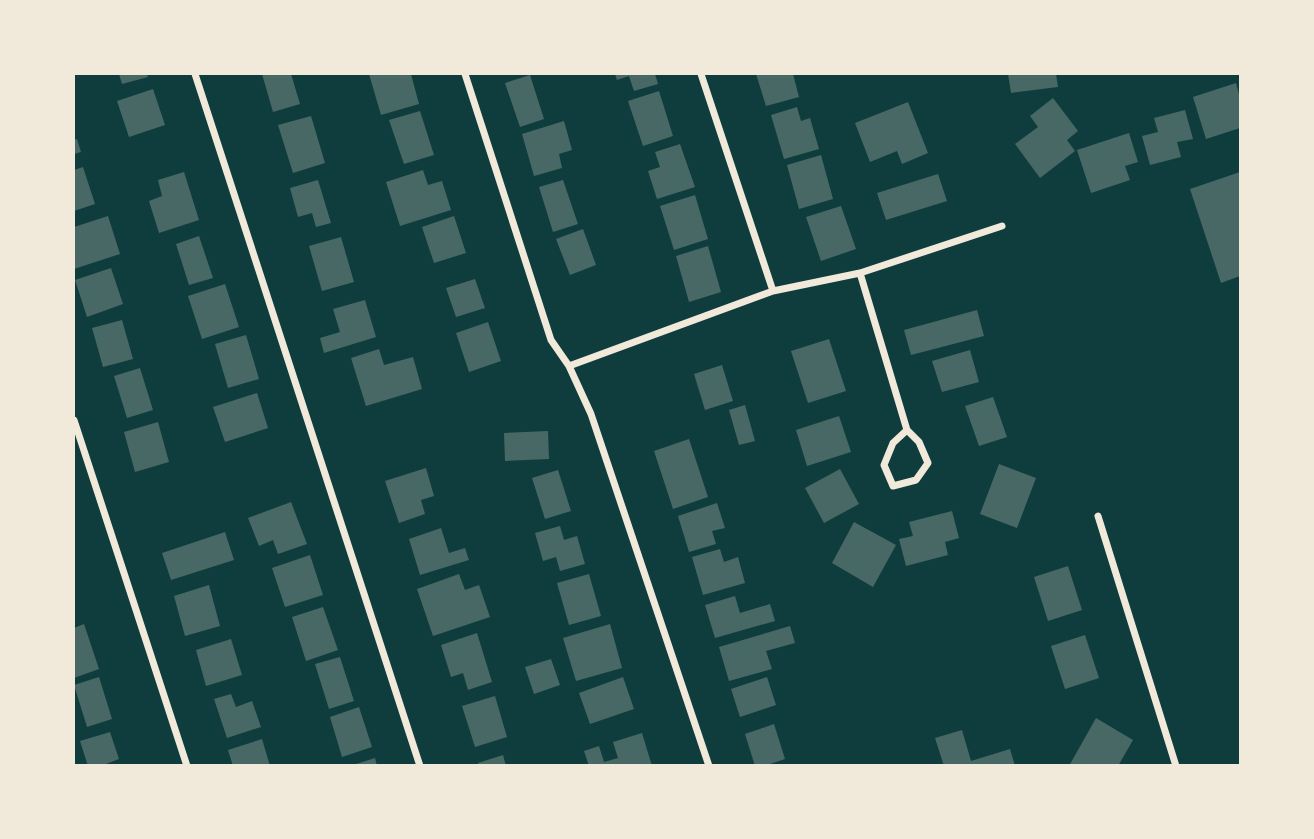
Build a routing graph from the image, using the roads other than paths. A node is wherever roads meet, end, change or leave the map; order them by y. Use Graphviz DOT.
graph roads {
  1 [pos="195,74"];
  2 [pos="466,74"];
  3 [pos="701,74"];
  4 [pos="1002,226"];
  5 [pos="860,273"];
  6 [pos="773,290"];
  7 [pos="569,366"];
  8 [pos="74,420"];
  9 [pos="907,430"];
  10 [pos="1098,516"];
  11 [pos="187,765"];
  12 [pos="420,765"];
  13 [pos="709,765"];
  14 [pos="1175,765"];
  1 -- 12 [label="street"];
  2 -- 7 [label="street"];
  3 -- 6 [label="street"];
  4 -- 5 [label="street"];
  5 -- 6 [label="street"];
  5 -- 9 [label="street"];
  6 -- 7 [label="street"];
  7 -- 13 [label="street"];
  8 -- 11 [label="street"];
  9 -- 9 [label="street"];
  10 -- 14 [label="street"];
}
